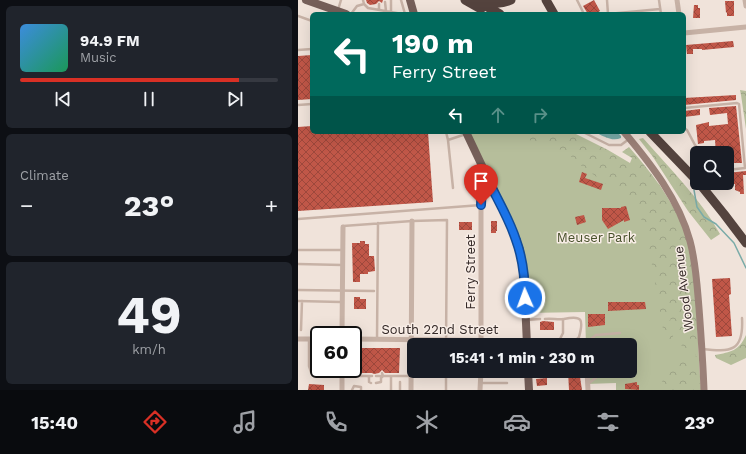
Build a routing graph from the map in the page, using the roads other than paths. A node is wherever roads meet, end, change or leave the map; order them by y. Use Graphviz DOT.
graph roads {
  1 [pos="306,0"];
  2 [pos="341,0"];
  3 [pos="363,0"];
  4 [pos="391,0"];
  5 [pos="401,0"];
  6 [pos="410,0"];
  7 [pos="416,0"];
  8 [pos="465,0"];
  9 [pos="476,0"];
  10 [pos="511,0"];
  11 [pos="546,0"];
  12 [pos="577,0"];
  13 [pos="607,0"];
  14 [pos="659,0"];
  15 [pos="678,0"];
  16 [pos="745,0"];
  17 [pos="385,2"];
  18 [pos="364,4"];
  19 [pos="379,4"];
  20 [pos="746,6"];
  21 [pos="660,9"];
  22 [pos="379,10"];
  23 [pos="386,11"];
  24 [pos="336,12"];
  25 [pos="339,12"];
  26 [pos="352,12"];
  27 [pos="390,12"];
  28 [pos="403,12"];
  29 [pos="413,12"];
  30 [pos="419,12"];
  31 [pos="486,12"];
  32 [pos="497,12"];
  33 [pos="553,12"];
  34 [pos="583,12"];
  35 [pos="608,12"];
  36 [pos="629,12"];
  37 [pos="661,12"];
  38 [pos="679,12"];
  39 [pos="298,16"];
  40 [pos="310,20"];
  41 [pos="746,27"];
  42 [pos="686,33"];
  43 [pos="310,49"];
  44 [pos="298,50"];
  45 [pos="310,104"];
  46 [pos="298,105"];
  47 [pos="686,108"];
  48 [pos="686,129"];
  49 [pos="446,134"];
  50 [pos="463,134"];
  51 [pos="466,134"];
  52 [pos="588,134"];
  53 [pos="626,134"];
  54 [pos="652,134"];
  55 [pos="659,134"];
  56 [pos="629,138"];
  57 [pos="448,140"];
  58 [pos="696,146"];
  59 [pos="690,167"];
  60 [pos="734,169"];
  61 [pos="690,174"];
  62 [pos="487,178"];
  63 [pos="453,188"];
  64 [pos="704,190"];
  65 [pos="711,190"];
  66 [pos="481,205"];
  67 [pos="298,219"];
  68 [pos="412,221"];
  69 [pos="378,223"];
  70 [pos="343,226"];
  71 [pos="746,235"];
  72 [pos="746,243"];
  73 [pos="298,250"];
  74 [pos="343,250"];
  75 [pos="298,264"];
  76 [pos="343,265"];
  77 [pos="298,290"];
  78 [pos="342,291"];
  79 [pos="374,291"];
  80 [pos="300,301"];
  81 [pos="342,302"];
  82 [pos="545,318"];
  83 [pos="742,318"];
  84 [pos="540,319"];
  85 [pos="563,319"];
  86 [pos="526,320"];
  87 [pos="342,326"];
  88 [pos="301,330"];
  89 [pos="620,333"];
  90 [pos="412,338"];
  91 [pos="446,338"];
  92 [pos="481,338"];
  93 [pos="527,338"];
  94 [pos="560,338"];
  95 [pos="578,338"];
  96 [pos="592,338"];
  97 [pos="298,339"];
  98 [pos="308,339"];
  99 [pos="362,339"];
  100 [pos="377,340"];
  101 [pos="407,340"];
  102 [pos="702,349"];
  103 [pos="310,369"];
  104 [pos="381,374"];
  105 [pos="362,376"];
  106 [pos="367,376"];
  107 [pos="372,376"];
  108 [pos="377,376"];
  109 [pos="391,376"];
  110 [pos="407,376"];
  111 [pos="342,378"];
  112 [pos="411,378"];
  113 [pos="446,378"];
  114 [pos="480,378"];
  115 [pos="526,378"];
  116 [pos="597,378"];
  117 [pos="400,382"];
  118 [pos="371,383"];
  119 [pos="376,383"];
  120 [pos="480,383"];
  121 [pos="507,383"];
  122 [pos="588,387"];
  123 [pos="342,390"];
  124 [pos="352,390"];
  125 [pos="362,390"];
  126 [pos="391,390"];
  127 [pos="400,390"];
  128 [pos="411,390"];
  129 [pos="446,390"];
  130 [pos="480,390"];
  131 [pos="529,390"];
  132 [pos="704,390"];
  1 -- 24 [label="main road"];
  2 -- 25 [label="lane"];
  3 -- 18 [label="lane"];
  4 -- 27 [label="lane"];
  5 -- 28 [label="lane"];
  6 -- 29 [label="main road"];
  7 -- 30 [label="main road"];
  8 -- 31 [label="highway"];
  9 -- 10 [label="highway"];
  9 -- 32 [label="highway"];
  11 -- 33 [label="highway"];
  12 -- 34 [label="lane"];
  13 -- 35 [label="lane"];
  14 -- 21 [label="lane"];
  15 -- 38 [label="street"];
  16 -- 20 [label="street"];
  17 -- 23 [label="lane"];
  18 -- 22 [label="lane"];
  18 -- 26 [label="lane"];
  19 -- 22 [label="lane"];
  21 -- 36 [label="lane"];
  21 -- 37 [label="lane"];
  22 -- 23 [label="lane"];
  39 -- 40 [label="lane"];
  41 -- 42 [label="street"];
  43 -- 44 [label="lane"];
  45 -- 46 [label="lane"];
  47 -- 60 [label="lane"];
  48 -- 58 [label="lane"];
  49 -- 57 [label="lane"];
  50 -- 57 [label="lane"];
  51 -- 62 [label="main road"];
  52 -- 56 [label="lane"];
  53 -- 56 [label="main road, Wood Avenue"];
  54 -- 61 [label="highway"];
  55 -- 59 [label="highway"];
  56 -- 102 [label="main road, Wood Avenue"];
  57 -- 63 [label="lane"];
  62 -- 66 [label="street, Ferry Street"];
  62 -- 86 [label="main road"];
  64 -- 72 [label="highway"];
  65 -- 71 [label="highway"];
  66 -- 67 [label="lane"];
  66 -- 92 [label="street, Ferry Street"];
  68 -- 69 [label="lane"];
  68 -- 90 [label="street"];
  68 -- 91 [label="lane"];
  69 -- 70 [label="lane"];
  69 -- 100 [label="lane"];
  70 -- 74 [label="street"];
  73 -- 74 [label="lane"];
  74 -- 76 [label="street"];
  75 -- 76 [label="lane"];
  76 -- 78 [label="street"];
  77 -- 78 [label="lane"];
  78 -- 79 [label="lane"];
  78 -- 81 [label="street"];
  80 -- 81 [label="lane"];
  80 -- 88 [label="lane"];
  81 -- 87 [label="street"];
  82 -- 85 [label="lane"];
  83 -- 102 [label="lane"];
  84 -- 86 [label="lane"];
  85 -- 94 [label="lane"];
  85 -- 95 [label="lane"];
  86 -- 93 [label="main road"];
  89 -- 96 [label="lane"];
  97 -- 98 [label="street"];
  98 -- 103 [label="lane"];
  99 -- 100 [label="street, South 22nd Street"];
  100 -- 101 [label="street, South 22nd Street"];
  102 -- 132 [label="main road, Wood Avenue"];
  104 -- 108 [label="lane"];
  104 -- 109 [label="lane"];
  104 -- 119 [label="lane"];
  105 -- 106 [label="lane"];
  106 -- 107 [label="lane"];
  106 -- 118 [label="lane"];
  109 -- 110 [label="lane"];
  109 -- 126 [label="lane"];
  111 -- 123 [label="street"];
  112 -- 128 [label="street"];
  113 -- 129 [label="lane"];
  114 -- 120 [label="street"];
  115 -- 131 [label="main road"];
  116 -- 122 [label="lane"];
  117 -- 127 [label="lane"];
  120 -- 121 [label="lane"];
  120 -- 130 [label="street"];
  124 -- 125 [label="lane"];
}
